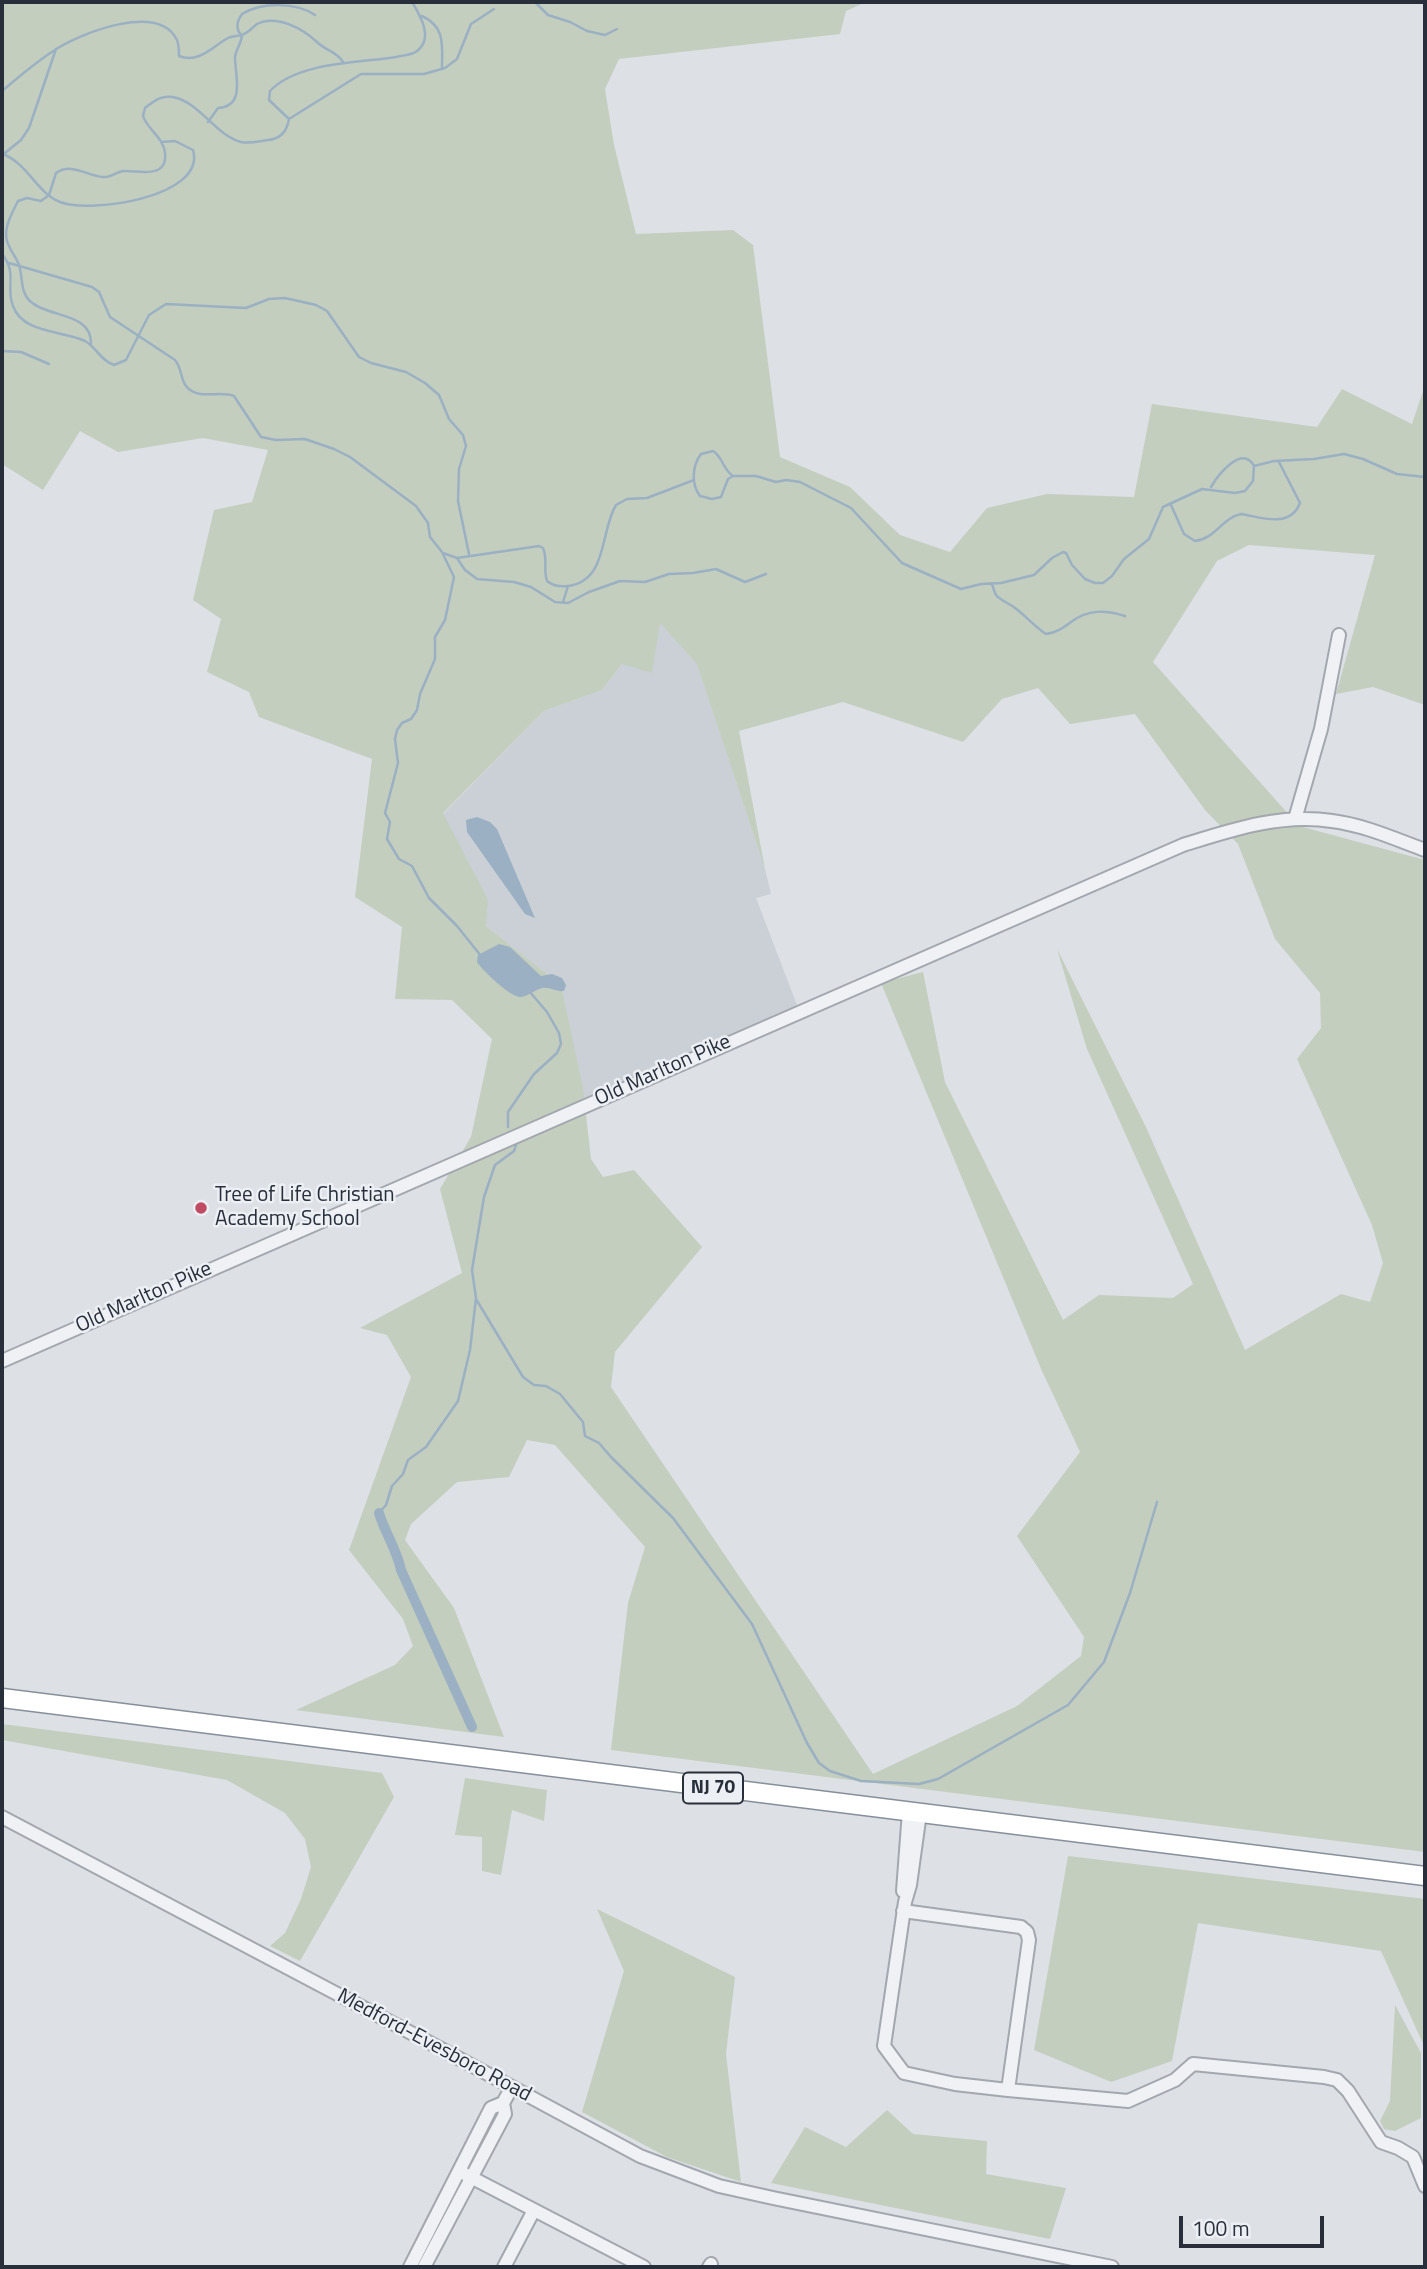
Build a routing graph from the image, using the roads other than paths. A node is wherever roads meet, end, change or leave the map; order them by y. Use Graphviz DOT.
graph roads {
  1 [pos="1339,635"];
  2 [pos="1295,819"];
  3 [pos="1425,850"];
  4 [pos="2,1361"];
  5 [pos="2,1698"];
  6 [pos="914,1812"];
  7 [pos="2,1817"];
  8 [pos="1425,1876"];
  9 [pos="904,1906"];
  10 [pos="512,2087"];
  11 [pos="1008,2090"];
  12 [pos="503,2103"];
  13 [pos="458,2171"];
  14 [pos="471,2177"];
  15 [pos="1425,2186"];
  16 [pos="534,2210"];
  17 [pos="410,2267"];
  18 [pos="424,2267"];
  19 [pos="504,2267"];
  20 [pos="644,2267"];
  21 [pos="1112,2267"];
  1 -- 2 [label="street"];
  2 -- 3 [label="street, Old Marlton Pike"];
  2 -- 4 [label="street, Old Marlton Pike"];
  5 -- 6 [label="highway, NJ 70"];
  6 -- 8 [label="highway, NJ 70"];
  6 -- 9 [label="street"];
  7 -- 10 [label="street, Medford-Evesboro Road"];
  9 -- 11 [label="street"];
  9 -- 11 [label="street"];
  10 -- 12 [label="street"];
  10 -- 21 [label="street, Medford-Evesboro Road"];
  11 -- 15 [label="street"];
  12 -- 13 [label="street"];
  12 -- 14 [label="street"];
  13 -- 14 [label="street"];
  13 -- 17 [label="street"];
  14 -- 16 [label="street"];
  14 -- 18 [label="street"];
  16 -- 19 [label="street"];
  16 -- 20 [label="street"];
}
